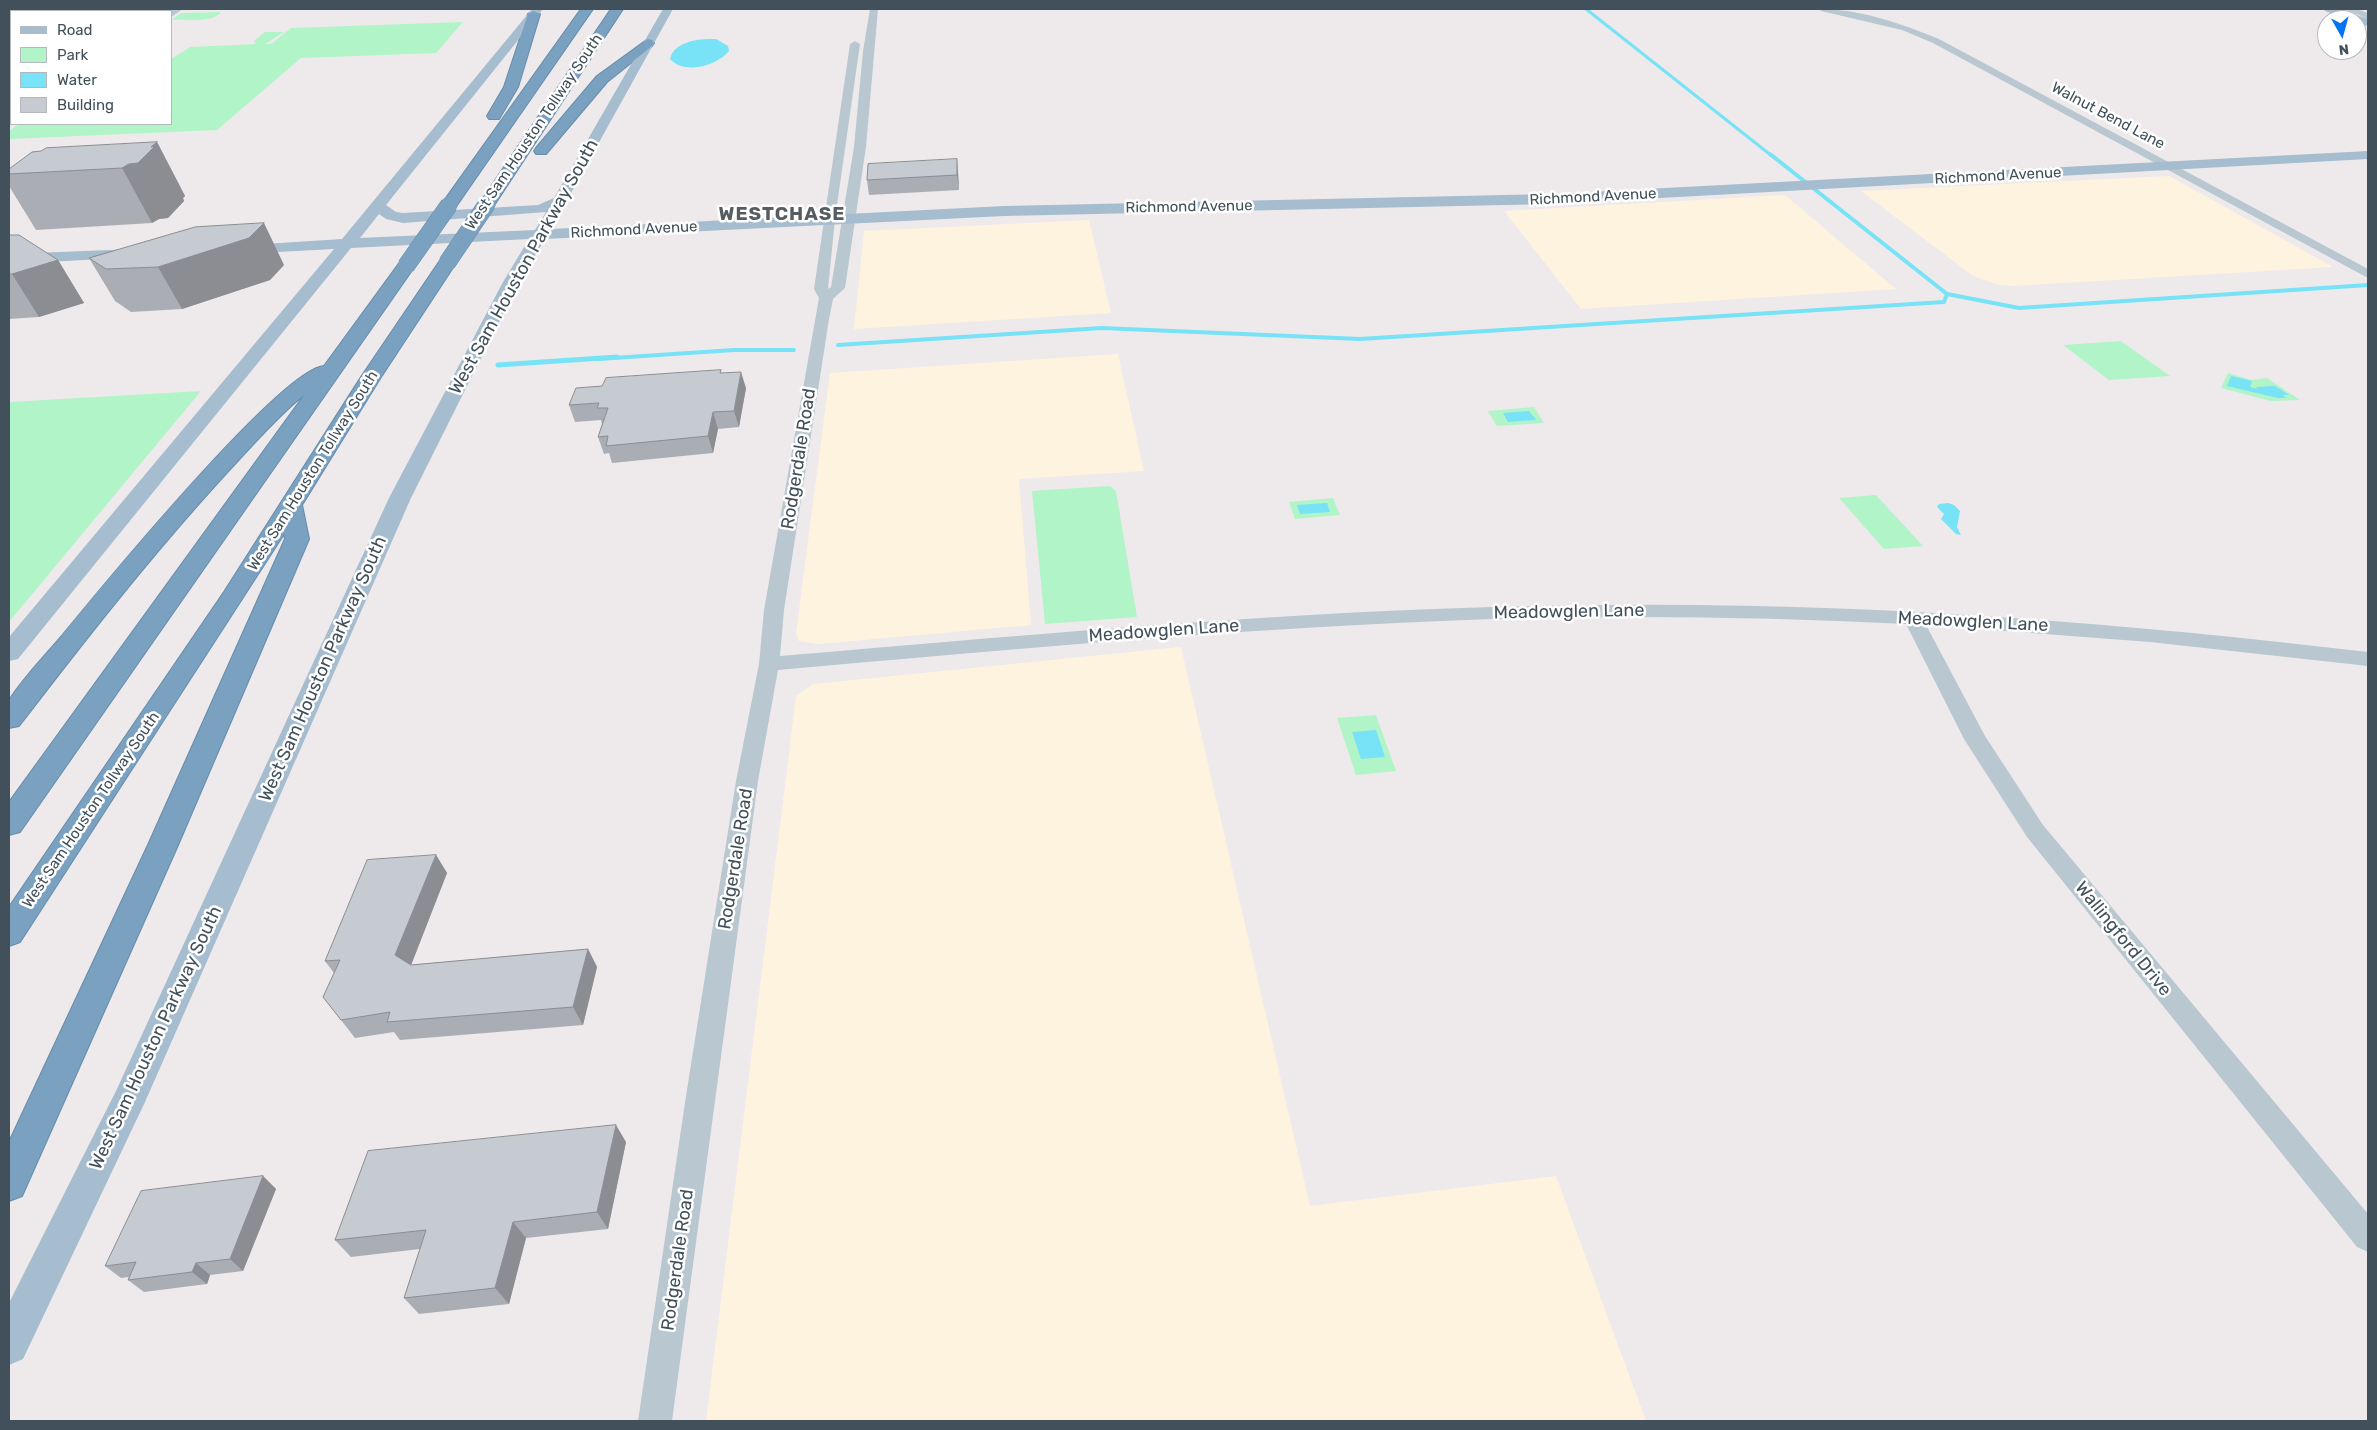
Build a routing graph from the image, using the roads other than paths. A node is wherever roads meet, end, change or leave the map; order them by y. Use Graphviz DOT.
graph roads {
  1 [pos="587,9"];
  2 [pos="606,9"];
  3 [pos="617,9"];
  4 [pos="668,9"];
  5 [pos="1824,9"];
  6 [pos="2329,9"];
  7 [pos="2349,9"];
  8 [pos="874,10"];
  9 [pos="536,11"];
  10 [pos="860,12"];
  11 [pos="2368,16"];
  12 [pos="2368,23"];
  13 [pos="856,36"];
  14 [pos="648,42"];
  15 [pos="868,51"];
  16 [pos="588,52"];
  17 [pos="854,52"];
  18 [pos="864,88"];
  19 [pos="848,89"];
  20 [pos="2368,145"];
  21 [pos="840,146"];
  22 [pos="860,147"];
  23 [pos="2320,147"];
  24 [pos="2368,155"];
  25 [pos="2150,156"];
  26 [pos="2340,157"];
  27 [pos="2000,165"];
  28 [pos="2168,166"];
  29 [pos="472,173"];
  30 [pos="2016,174"];
  31 [pos="1688,181"];
  32 [pos="1700,192"];
  33 [pos="1552,194"];
  34 [pos="561,201"];
  35 [pos="489,204"];
  36 [pos="378,207"];
  37 [pos="849,213"];
  38 [pos="829,214"];
  39 [pos="545,228"];
  40 [pos="351,237"];
  41 [pos="9,247"];
  42 [pos="9,259"];
  43 [pos="506,265"];
  44 [pos="326,270"];
  45 [pos="2368,274"];
  46 [pos="826,298"];
  47 [pos="337,363"];
  48 [pos="291,505"];
  49 [pos="1913,618"];
  50 [pos="9,654"];
  51 [pos="2368,659"];
  52 [pos="769,664"];
  53 [pos="9,719"];
  54 [pos="9,824"];
  55 [pos="9,933"];
  56 [pos="9,1183"];
  57 [pos="2368,1237"];
  58 [pos="9,1346"];
  59 [pos="655,1421"];
  1 -- 29 [label="highway, West Sam Houston Tollway South"];
  2 -- 16 [label="highway"];
  3 -- 16 [label="highway, West Sam Houston Tollway South"];
  4 -- 14 [label="main road, West Sam Houston Parkway South"];
  5 -- 25 [label="street, Walnut Bend Lane"];
  6 -- 12 [label="main road"];
  7 -- 11 [label="street"];
  8 -- 10 [label="street"];
  8 -- 15 [label="street, Rodgerdale Road"];
  9 -- 29 [label="highway"];
  9 -- 36 [label="main road"];
  13 -- 17 [label="street, Rodgerdale Road"];
  14 -- 34 [label="main road, West Sam Houston Parkway South"];
  14 -- 35 [label="highway"];
  15 -- 17 [label="street"];
  15 -- 18 [label="street, Rodgerdale Road"];
  16 -- 35 [label="highway, West Sam Houston Tollway South"];
  17 -- 19 [label="street, Rodgerdale Road"];
  18 -- 19 [label="street"];
  18 -- 22 [label="street, Rodgerdale Road"];
  19 -- 21 [label="street, Rodgerdale Road"];
  20 -- 23 [label="main road, Richmond Avenue"];
  21 -- 22 [label="street"];
  21 -- 38 [label="street, Rodgerdale Road"];
  22 -- 37 [label="street, Rodgerdale Road"];
  23 -- 25 [label="main road, Richmond Avenue"];
  23 -- 26 [label="main road"];
  24 -- 26 [label="main road, Richmond Avenue"];
  25 -- 27 [label="main road, Richmond Avenue"];
  25 -- 28 [label="street, Walnut Bend Lane"];
  26 -- 28 [label="main road, Richmond Avenue"];
  27 -- 30 [label="main road"];
  27 -- 31 [label="main road, Richmond Avenue"];
  28 -- 30 [label="main road, Richmond Avenue"];
  28 -- 45 [label="street, Walnut Bend Lane"];
  29 -- 47 [label="highway, West Sam Houston Tollway South, bridge"];
  30 -- 32 [label="main road, Richmond Avenue"];
  31 -- 32 [label="main road"];
  31 -- 33 [label="main road, Richmond Avenue"];
  32 -- 33 [label="main road, Richmond Avenue"];
  33 -- 37 [label="main road, Richmond Avenue"];
  34 -- 36 [label="main road"];
  34 -- 39 [label="main road, West Sam Houston Parkway South"];
  35 -- 48 [label="highway, West Sam Houston Tollway South, bridge"];
  36 -- 40 [label="main road"];
  37 -- 38 [label="main road, Richmond Avenue"];
  37 -- 46 [label="street, Rodgerdale Road"];
  38 -- 39 [label="main road, Richmond Avenue"];
  38 -- 46 [label="street, Rodgerdale Road"];
  39 -- 40 [label="main road, Richmond Avenue"];
  39 -- 43 [label="main road, West Sam Houston Parkway South"];
  40 -- 40 [label="main road, Richmond Avenue"];
  40 -- 44 [label="main road"];
  41 -- 42 [label="main road"];
  43 -- 44 [label="main road"];
  43 -- 58 [label="main road, West Sam Houston Parkway South"];
  44 -- 50 [label="main road"];
  46 -- 52 [label="street, Rodgerdale Road"];
  47 -- 53 [label="highway"];
  47 -- 54 [label="highway, West Sam Houston Tollway South"];
  48 -- 55 [label="highway, West Sam Houston Tollway South"];
  48 -- 56 [label="highway"];
  49 -- 51 [label="street, Meadowglen Lane"];
  49 -- 52 [label="street, Meadowglen Lane"];
  49 -- 57 [label="street, Wallingford Drive"];
  52 -- 59 [label="street, Rodgerdale Road"];
}
